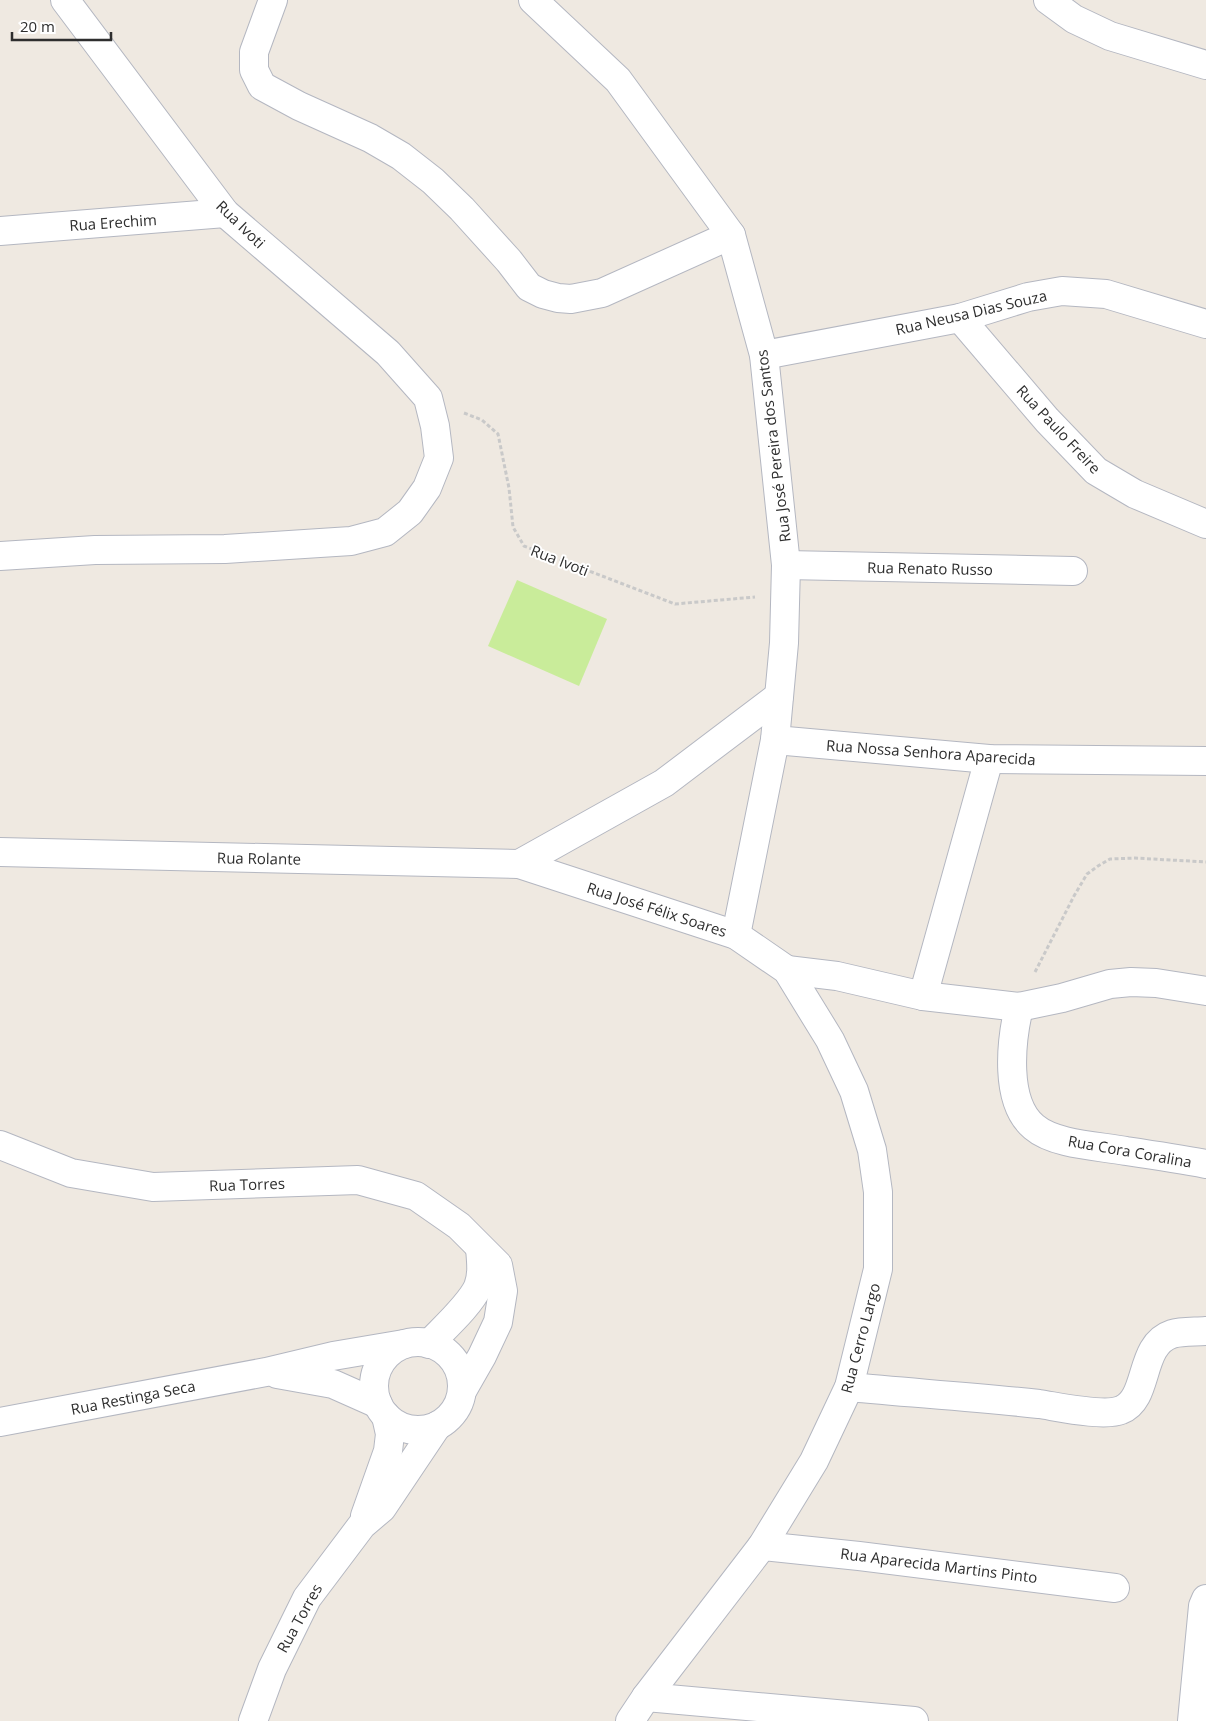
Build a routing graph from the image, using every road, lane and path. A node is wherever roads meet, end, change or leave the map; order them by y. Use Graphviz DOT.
graph roads {
  1 [pos="65,0"];
  2 [pos="273,0"];
  3 [pos="533,0"];
  4 [pos="1048,0"];
  5 [pos="1206,65"];
  6 [pos="225,213"];
  7 [pos="0,231"];
  8 [pos="731,235"];
  9 [pos="960,318"];
  10 [pos="1206,324"];
  11 [pos="764,354"];
  12 [pos="428,398"];
  13 [pos="1206,524"];
  14 [pos="0,556"];
  15 [pos="786,565"];
  16 [pos="1073,571"];
  17 [pos="786,595"];
  18 [pos="779,696"];
  19 [pos="775,740"];
  20 [pos="989,759"];
  21 [pos="1206,761"];
  22 [pos="0,852"];
  23 [pos="1206,862"];
  24 [pos="519,864"];
  25 [pos="736,936"];
  26 [pos="787,970"];
  27 [pos="1206,991"];
  28 [pos="923,996"];
  29 [pos="1019,1007"];
  30 [pos="0,1145"];
  31 [pos="1206,1164"];
  32 [pos="480,1248"];
  33 [pos="1206,1331"];
  34 [pos="416,1344"];
  35 [pos="266,1372"];
  36 [pos="849,1387"];
  37 [pos="462,1391"];
  38 [pos="382,1410"];
  39 [pos="437,1426"];
  40 [pos="1,1427"];
  41 [pos="362,1525"];
  42 [pos="762,1546"];
  43 [pos="1115,1588"];
  44 [pos="1206,1599"];
  45 [pos="646,1697"];
  46 [pos="253,1721"];
  47 [pos="630,1721"];
  48 [pos="914,1721"];
  49 [pos="1192,1721"];
  1 -- 6 [label="street, Rua Ivoti"];
  2 -- 8 [label="street"];
  3 -- 8 [label="street, Rua José Pereira dos Santos"];
  4 -- 5 [label="street"];
  6 -- 7 [label="street, Rua Erechim"];
  6 -- 12 [label="street, Rua Ivoti"];
  8 -- 11 [label="street, Rua José Pereira dos Santos"];
  9 -- 10 [label="street, Rua Neusa Dias Souza"];
  9 -- 11 [label="street, Rua Neusa Dias Souza"];
  9 -- 13 [label="street, Rua Paulo Freire"];
  11 -- 15 [label="street, Rua José Pereira dos Santos"];
  12 -- 14 [label="street, Rua Ivoti"];
  12 -- 17 [label="path, Rua Ivoti"];
  15 -- 16 [label="street, Rua Renato Russo"];
  15 -- 17 [label="street, Rua José Pereira dos Santos"];
  17 -- 18 [label="street, Rua José Pereira dos Santos"];
  18 -- 19 [label="street, Rua José Pereira dos Santos"];
  18 -- 24 [label="street"];
  19 -- 20 [label="street, Rua Nossa Senhora Aparecida"];
  19 -- 25 [label="street, Rua José Pereira dos Santos"];
  20 -- 21 [label="street, Rua Nossa Senhora Aparecida"];
  20 -- 28 [label="street"];
  22 -- 24 [label="street, Rua Rolante"];
  23 -- 29 [label="path"];
  24 -- 25 [label="street, Rua José Félix Soares"];
  25 -- 26 [label="street, Rua José Félix Soares"];
  26 -- 28 [label="street"];
  26 -- 36 [label="street, Rua Cerro Largo"];
  27 -- 29 [label="street"];
  28 -- 29 [label="street"];
  29 -- 31 [label="street, Rua Cora Coralina"];
  30 -- 32 [label="street, Rua Torres"];
  32 -- 34 [label="street"];
  32 -- 37 [label="street, Rua Torres"];
  33 -- 36 [label="street"];
  34 -- 35 [label="street, Rua Restinga Seca"];
  34 -- 37 [label="street"];
  34 -- 38 [label="street"];
  35 -- 38 [label="street, Rua Restinga Seca"];
  35 -- 40 [label="street, Rua Restinga Seca"];
  36 -- 42 [label="street, Rua Cerro Largo"];
  37 -- 39 [label="street"];
  38 -- 39 [label="street"];
  38 -- 41 [label="street, Rua Torres"];
  39 -- 41 [label="street, Rua Torres"];
  41 -- 46 [label="street, Rua Torres"];
  42 -- 43 [label="street, Rua Aparecida Martins Pinto"];
  42 -- 45 [label="street, Rua Cerro Largo"];
  44 -- 49 [label="street"];
  45 -- 47 [label="street, Rua Cerro Largo"];
  45 -- 48 [label="street"];
}
